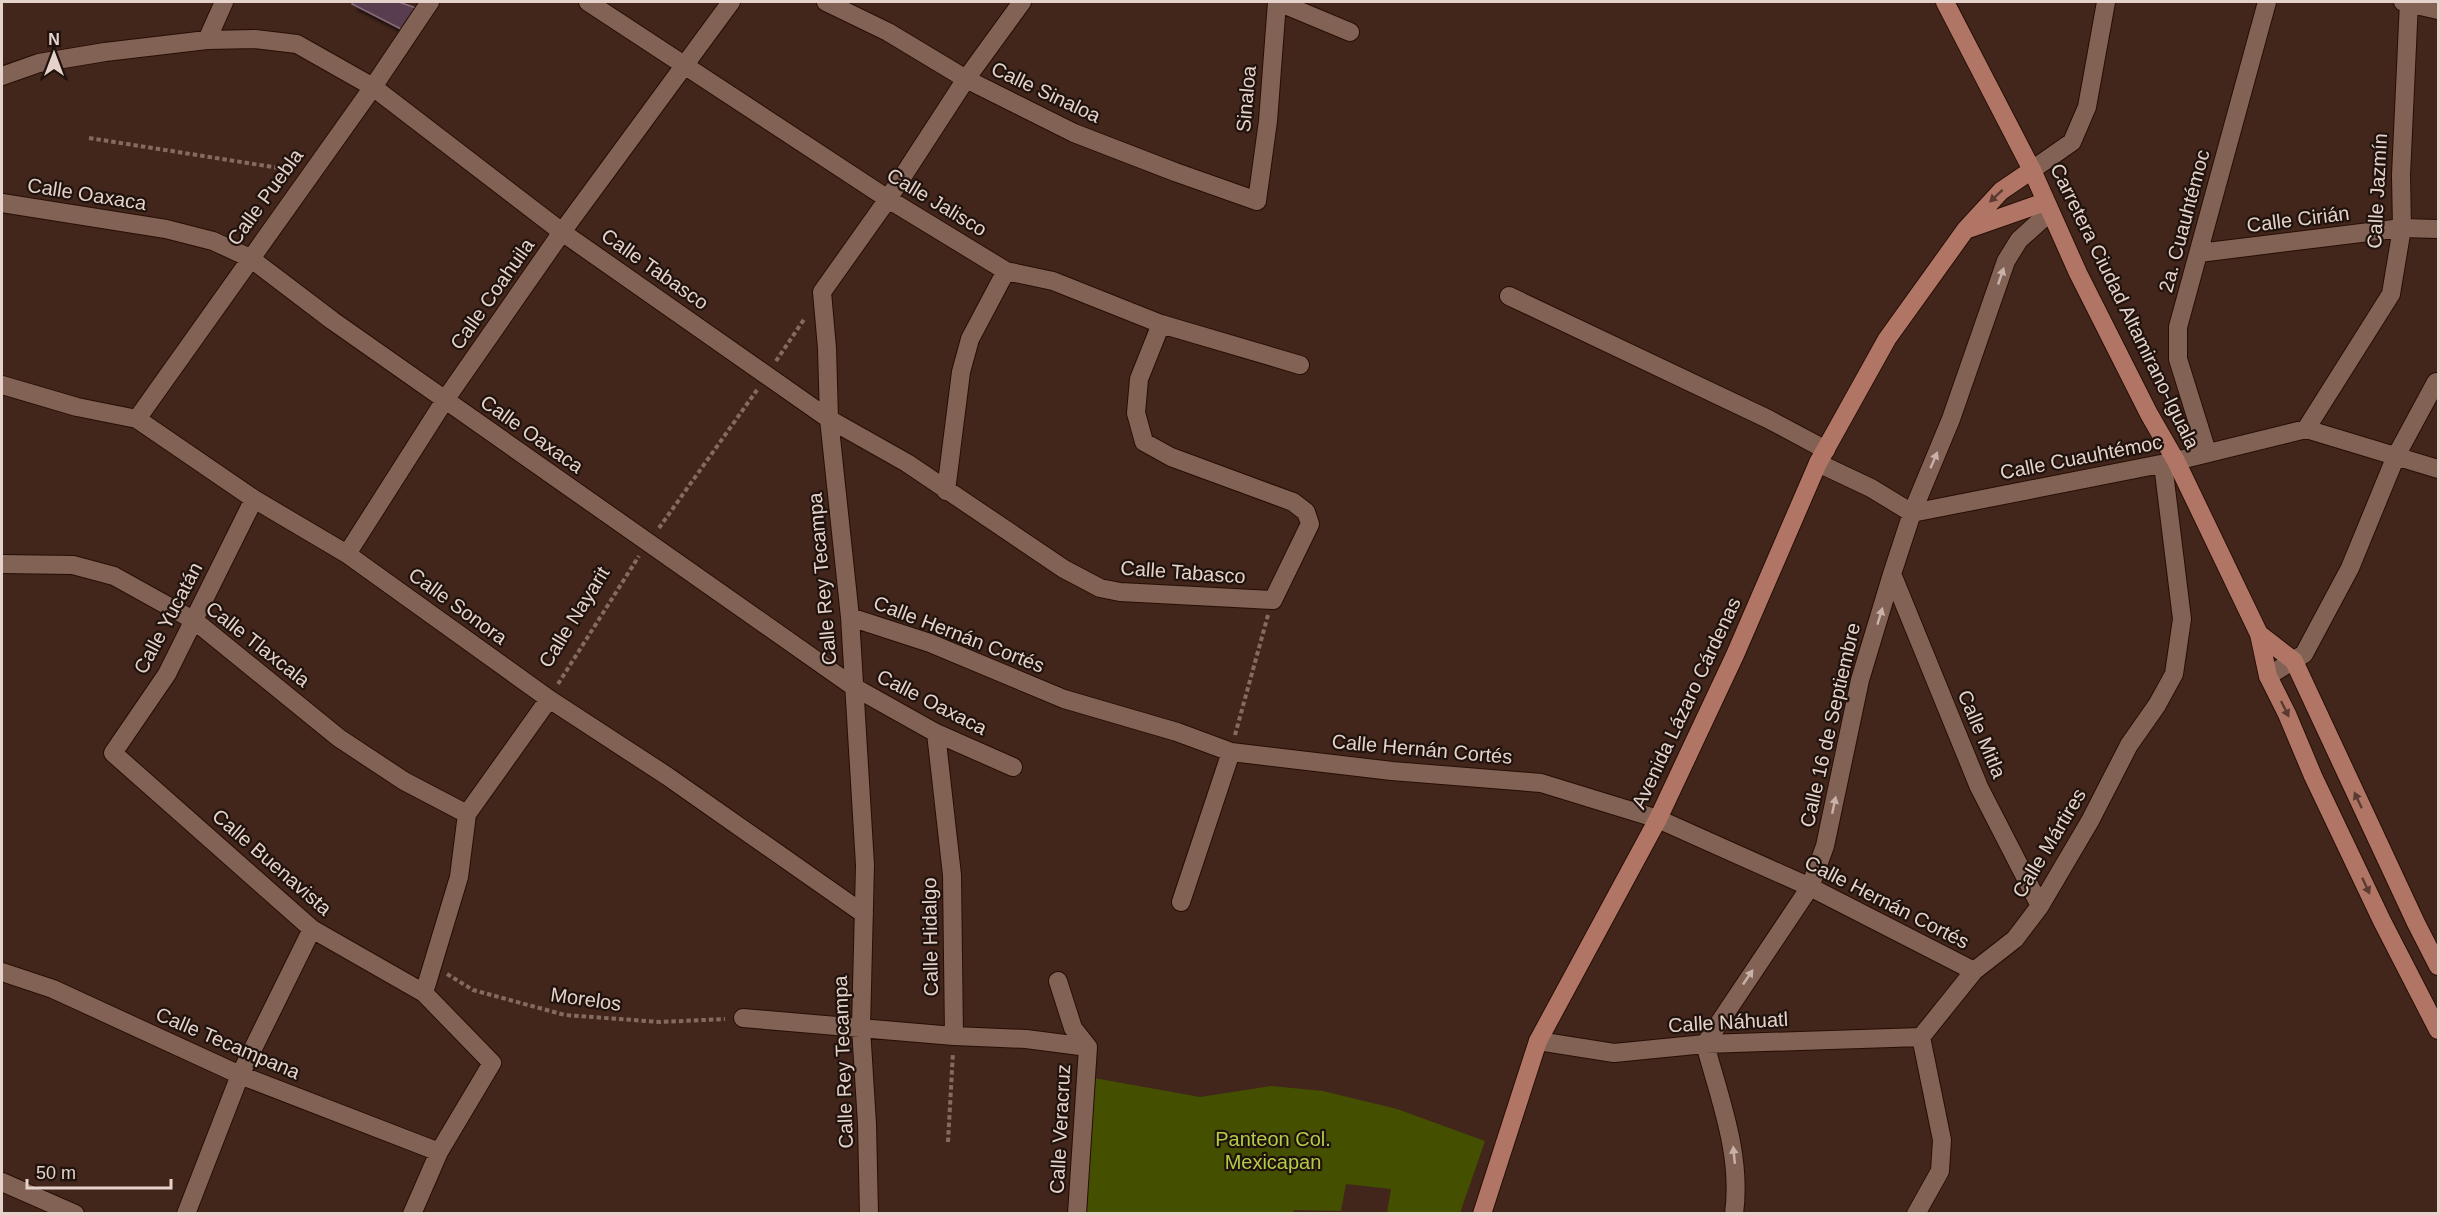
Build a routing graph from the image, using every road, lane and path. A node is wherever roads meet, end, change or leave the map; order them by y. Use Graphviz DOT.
graph roads {
  1 [pos="224,2"];
  2 [pos="430,2"];
  3 [pos="588,2"];
  4 [pos="731,2"];
  5 [pos="826,2"];
  6 [pos="1022,2"];
  7 [pos="1277,2"];
  8 [pos="1945,2"];
  9 [pos="2106,2"];
  10 [pos="2267,2"];
  11 [pos="2407,2"];
  12 [pos="2439,10"];
  13 [pos="1350,32"];
  14 [pos="207,40"];
  15 [pos="685,67"];
  16 [pos="2,76"];
  17 [pos="966,79"];
  18 [pos="373,87"];
  19 [pos="89,138"];
  20 [pos="2032,170"];
  21 [pos="310,173"];
  22 [pos="888,199"];
  23 [pos="1257,201"];
  24 [pos="2,203"];
  25 [pos="2048,207"];
  26 [pos="2402,228"];
  27 [pos="2439,229"];
  28 [pos="1966,230"];
  29 [pos="562,232"];
  30 [pos="2199,253"];
  31 [pos="250,258"];
  32 [pos="1006,271"];
  33 [pos="822,292"];
  34 [pos="1509,296"];
  35 [pos="1161,324"];
  36 [pos="1300,365"];
  37 [pos="767,375"];
  38 [pos="2439,383"];
  39 [pos="2,385"];
  40 [pos="445,400"];
  41 [pos="137,419"];
  42 [pos="829,419"];
  43 [pos="2306,429"];
  44 [pos="2207,452"];
  45 [pos="1822,456"];
  46 [pos="2396,456"];
  47 [pos="2169,462"];
  48 [pos="2439,469"];
  49 [pos="946,491"];
  50 [pos="254,499"];
  51 [pos="1911,513"];
  52 [pos="648,543"];
  53 [pos="347,554"];
  54 [pos="2,564"];
  55 [pos="1892,574"];
  56 [pos="1273,600"];
  57 [pos="850,617"];
  58 [pos="195,621"];
  59 [pos="2259,634"];
  60 [pos="2294,661"];
  61 [pos="2268,676"];
  62 [pos="854,687"];
  63 [pos="549,699"];
  64 [pos="936,733"];
  65 [pos="1231,752"];
  66 [pos="113,753"];
  67 [pos="1012,768"];
  68 [pos="467,814"];
  69 [pos="1658,819"];
  70 [pos="1810,887"];
  71 [pos="1181,902"];
  72 [pos="2040,906"];
  73 [pos="864,914"];
  74 [pos="312,929"];
  75 [pos="434,966"];
  76 [pos="2439,966"];
  77 [pos="1974,971"];
  78 [pos="2,972"];
  79 [pos="1058,981"];
  80 [pos="424,993"];
  81 [pos="743,1018"];
  82 [pos="861,1028"];
  83 [pos="2439,1030"];
  84 [pos="954,1036"];
  85 [pos="1921,1037"];
  86 [pos="1538,1041"];
  87 [pos="1705,1044"];
  88 [pos="1088,1047"];
  89 [pos="240,1075"];
  90 [pos="948,1142"];
  91 [pos="439,1152"];
  92 [pos="2,1182"];
  93 [pos="75,1214"];
  94 [pos="186,1214"];
  95 [pos="412,1214"];
  96 [pos="869,1214"];
  97 [pos="1077,1214"];
  98 [pos="1482,1214"];
  99 [pos="1734,1214"];
  100 [pos="1916,1214"];
  1 -- 14 [label="street"];
  2 -- 18 [label="street, Calle Puebla"];
  3 -- 15 [label="street, Calle Jalisco"];
  4 -- 15 [label="street"];
  5 -- 17 [label="street, Calle Sinaloa"];
  6 -- 17 [label="street"];
  7 -- 13 [label="street"];
  7 -- 23 [label="street, Sinaloa"];
  8 -- 20 [label="main road, Carretera Ciudad Altamirano-Iguala"];
  9 -- 20 [label="street"];
  10 -- 30 [label="street, 2a. Cuauhtémoc"];
  11 -- 12 [label="street"];
  11 -- 26 [label="street, Calle Jazmín"];
  14 -- 16 [label="street, Calle Tabasco"];
  14 -- 18 [label="street, Calle Tabasco"];
  15 -- 22 [label="street, Calle Jalisco"];
  15 -- 29 [label="street, Calle Coahuila"];
  17 -- 22 [label="street"];
  17 -- 23 [label="street, Calle Sinaloa"];
  18 -- 21 [label="street, Calle Puebla"];
  18 -- 29 [label="street, Calle Tabasco"];
  19 -- 21 [label="path"];
  20 -- 25 [label="main road, Carretera Ciudad Altamirano-Iguala"];
  20 -- 28 [label="main road, Avenida Lázaro Cárdenas, one-way"];
  21 -- 31 [label="street, Calle Puebla"];
  22 -- 32 [label="street, Calle Jalisco"];
  22 -- 33 [label="street"];
  24 -- 31 [label="street, Calle Oaxaca"];
  25 -- 28 [label="main road"];
  25 -- 47 [label="main road, Carretera Ciudad Altamirano-Iguala"];
  51 -- 25 [label="street, Calle 16 de Septiembre, one-way"];
  26 -- 27 [label="street, Calle Cirián"];
  26 -- 30 [label="street, Calle Cirián"];
  26 -- 43 [label="street, Calle Jazmín"];
  28 -- 45 [label="main road, Avenida Lázaro Cárdenas"];
  29 -- 37 [label="street, Calle Tabasco"];
  29 -- 40 [label="street, Calle Coahuila"];
  30 -- 44 [label="street, 2a. Cuauhtémoc"];
  31 -- 40 [label="street, Calle Oaxaca"];
  31 -- 41 [label="street, Calle Puebla"];
  32 -- 35 [label="street, Calle Jalisco"];
  32 -- 49 [label="street"];
  33 -- 37 [label="path, Calle Nayarit"];
  33 -- 42 [label="street, Calle Rey Tecampa"];
  34 -- 45 [label="street"];
  35 -- 36 [label="street, Calle Jalisco"];
  35 -- 56 [label="street"];
  37 -- 42 [label="street, Calle Tabasco"];
  37 -- 52 [label="path, Calle Nayarit"];
  38 -- 46 [label="street"];
  39 -- 41 [label="street, Calle Sonora"];
  40 -- 52 [label="street, Calle Oaxaca"];
  40 -- 53 [label="street, Calle Coahuila"];
  41 -- 50 [label="street, Calle Sonora"];
  42 -- 49 [label="street, Calle Tabasco"];
  42 -- 57 [label="street, Calle Rey Tecampa"];
  43 -- 44 [label="street, Calle Cuauhtémoc"];
  43 -- 46 [label="street, Calle Cuauhtémoc"];
  44 -- 47 [label="street, Calle Cuauhtémoc"];
  45 -- 51 [label="street"];
  45 -- 69 [label="main road, Avenida Lázaro Cárdenas"];
  46 -- 48 [label="street, Calle Cuauhtémoc"];
  46 -- 60 [label="street"];
  47 -- 51 [label="street, Calle Cuauhtémoc"];
  47 -- 59 [label="main road, Carretera Ciudad Altamirano-Iguala"];
  47 -- 72 [label="street, Calle Mártires"];
  49 -- 56 [label="street, Calle Tabasco"];
  50 -- 53 [label="street, Calle Sonora"];
  50 -- 58 [label="street, Calle Yucatán"];
  51 -- 55 [label="street, Calle 16 de Septiembre"];
  52 -- 62 [label="street, Calle Oaxaca"];
  52 -- 63 [label="path, Calle Nayarit"];
  53 -- 63 [label="street, Calle Sonora"];
  54 -- 58 [label="street, Calle Tlaxcala"];
  70 -- 55 [label="street, Calle 16 de Septiembre, one-way"];
  55 -- 72 [label="street, Calle Mitla"];
  56 -- 65 [label="path"];
  57 -- 62 [label="street, Calle Rey Tecampa"];
  57 -- 65 [label="street, Calle Hernán Cortés"];
  58 -- 66 [label="street, Calle Yucatán"];
  58 -- 68 [label="street, Calle Tlaxcala"];
  59 -- 60 [label="main road, Carretera Ciudad Altamirano-Iguala"];
  59 -- 61 [label="main road, Carretera Ciudad Altamirano-Iguala"];
  60 -- 61 [label="street"];
  76 -- 60 [label="main road, Carretera Ciudad Altamirano-Iguala, one-way"];
  61 -- 83 [label="main road, Carretera Ciudad Altamirano-Iguala, one-way"];
  62 -- 64 [label="street, Calle Oaxaca"];
  62 -- 73 [label="street, Calle Rey Tecampa"];
  63 -- 68 [label="street, Calle Nayarit"];
  63 -- 73 [label="street, Calle Sonora"];
  64 -- 67 [label="street, Calle Oaxaca"];
  64 -- 84 [label="street, Calle Hidalgo"];
  65 -- 69 [label="street, Calle Hernán Cortés"];
  65 -- 71 [label="street"];
  66 -- 74 [label="street, Calle Buenavista"];
  68 -- 75 [label="street, Calle Nayarit"];
  69 -- 70 [label="street, Calle Hernán Cortés"];
  69 -- 86 [label="main road, Avenida Lázaro Cárdenas"];
  70 -- 77 [label="street, Calle Hernán Cortés"];
  87 -- 70 [label="street, Calle 16 de Septiembre, one-way"];
  72 -- 77 [label="street, Calle Mártires"];
  73 -- 82 [label="street, Calle Rey Tecampa"];
  74 -- 80 [label="street, Calle Buenavista"];
  74 -- 89 [label="street"];
  75 -- 80 [label="street, Calle Nayarit"];
  75 -- 81 [label="path, Morelos"];
  77 -- 85 [label="street, Calle Mártires"];
  78 -- 89 [label="street, Calle Tecampana"];
  79 -- 88 [label="street"];
  80 -- 91 [label="street, Calle Buenavista"];
  81 -- 82 [label="street"];
  82 -- 84 [label="street"];
  82 -- 96 [label="street, Calle Rey Tecampa"];
  84 -- 88 [label="street"];
  84 -- 90 [label="path"];
  85 -- 87 [label="street, Calle Náhuatl"];
  85 -- 100 [label="street"];
  86 -- 87 [label="street, Calle Náhuatl"];
  86 -- 98 [label="main road, Avenida Lázaro Cárdenas"];
  99 -- 87 [label="street, one-way"];
  88 -- 97 [label="street, Calle Veracruz"];
  89 -- 91 [label="street, Calle Tecampana"];
  89 -- 94 [label="street"];
  91 -- 95 [label="street"];
  92 -- 93 [label="street"];
}
